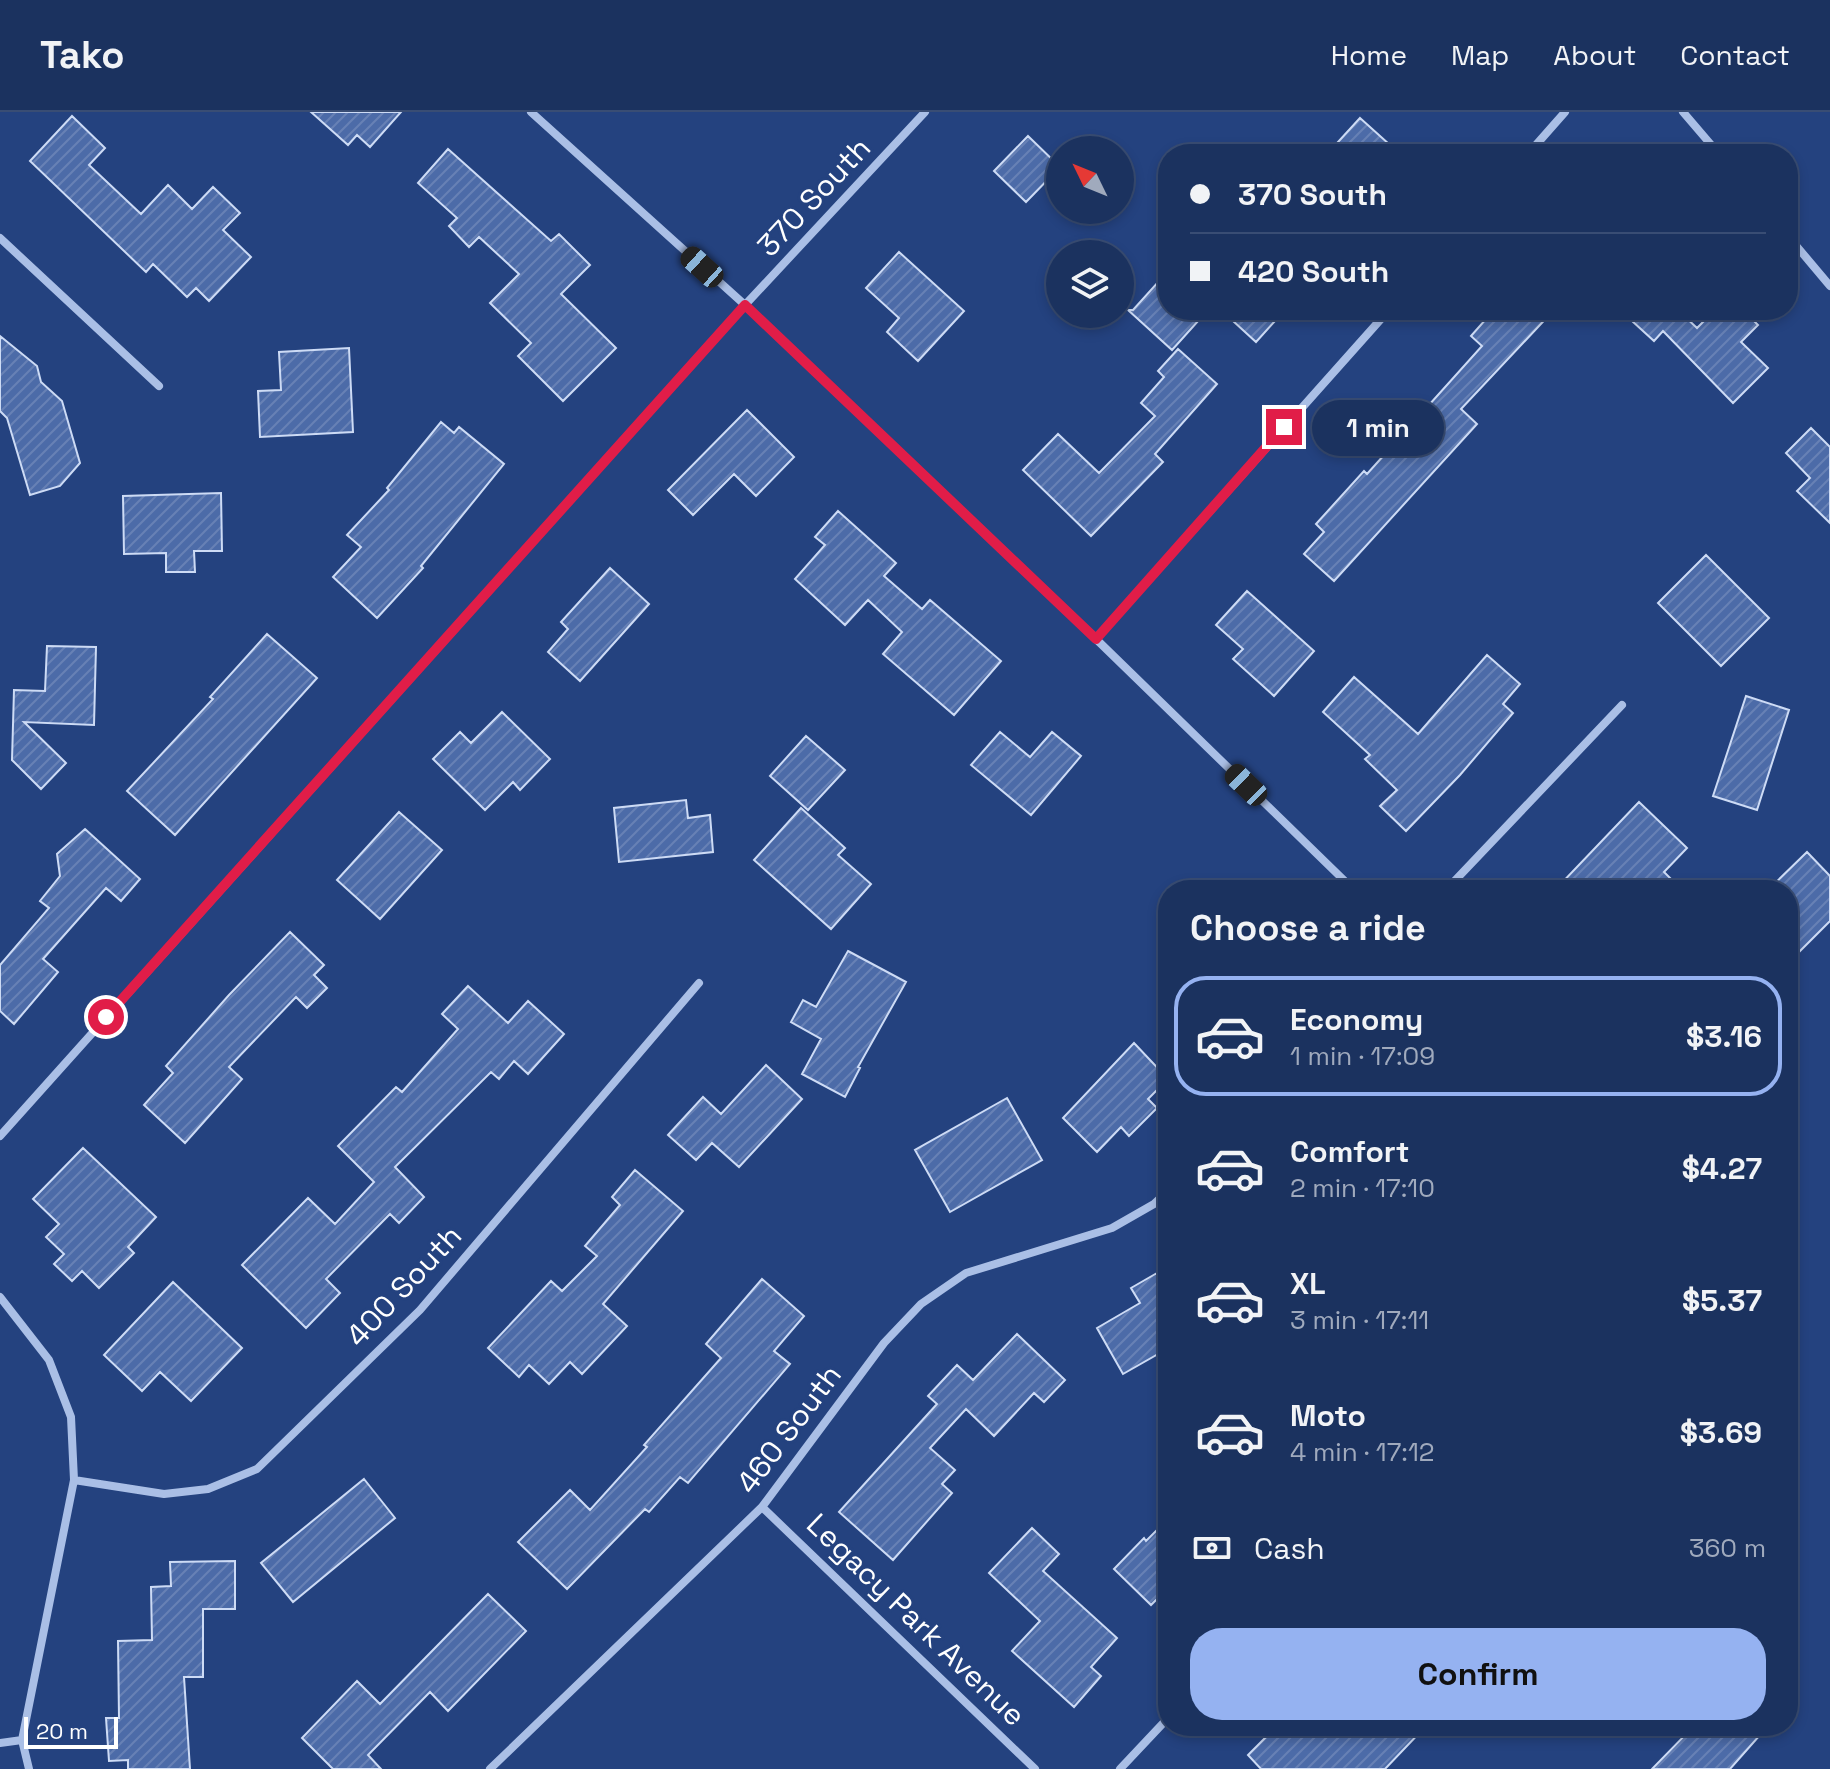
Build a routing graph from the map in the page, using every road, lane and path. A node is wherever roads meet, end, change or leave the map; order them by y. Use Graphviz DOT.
graph roads {
  1 [pos="531,112"];
  2 [pos="925,112"];
  3 [pos="1565,112"];
  4 [pos="1683,112"];
  5 [pos="1537,144"];
  6 [pos="1710,144"];
  7 [pos="0,238"];
  8 [pos="1798,248"];
  9 [pos="1830,286"];
  10 [pos="745,305"];
  11 [pos="1380,320"];
  12 [pos="159,386"];
  13 [pos="1096,639"];
  14 [pos="1622,705"];
  15 [pos="1344,880"];
  16 [pos="1456,880"];
  17 [pos="699,983"];
  18 [pos="0,1136"];
  19 [pos="1158,1200"];
  20 [pos="0,1297"];
  21 [pos="74,1480"];
  22 [pos="762,1507"];
  23 [pos="1158,1729"];
  24 [pos="22,1740"];
  25 [pos="0,1743"];
  26 [pos="29,1769"];
  27 [pos="490,1769"];
  28 [pos="1035,1769"];
  29 [pos="1120,1769"];
  1 -- 10 [label="street"];
  2 -- 10 [label="street, 370 South"];
  3 -- 5 [label="street"];
  4 -- 6 [label="street"];
  7 -- 12 [label="street"];
  8 -- 9 [label="street"];
  10 -- 13 [label="street"];
  10 -- 18 [label="street, 370 South"];
  11 -- 13 [label="street"];
  13 -- 15 [label="street"];
  14 -- 16 [label="street"];
  17 -- 21 [label="street, 400 South"];
  19 -- 22 [label="street, 460 South"];
  20 -- 21 [label="street"];
  21 -- 24 [label="street"];
  22 -- 27 [label="street, 460 South"];
  22 -- 28 [label="street, Legacy Park Avenue"];
  23 -- 29 [label="street"];
  24 -- 25 [label="street"];
  24 -- 26 [label="street"];
}
